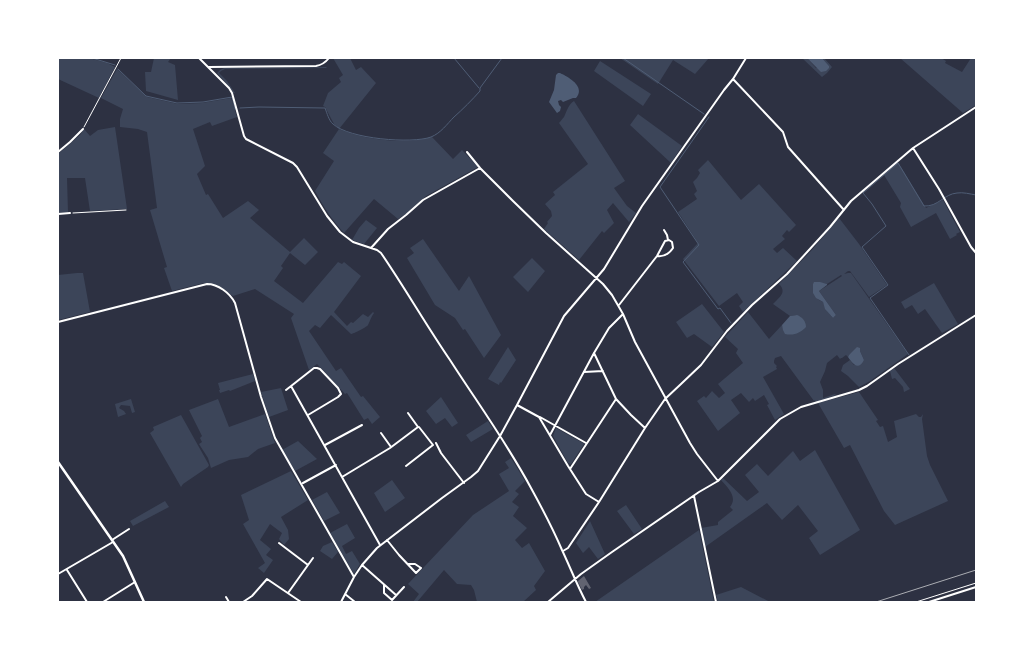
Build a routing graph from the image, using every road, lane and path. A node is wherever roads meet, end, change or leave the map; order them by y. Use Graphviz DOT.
graph roads {
  1 [pos="121,58"];
  2 [pos="199,58"];
  3 [pos="329,58"];
  4 [pos="746,58"];
  5 [pos="209,67"];
  6 [pos="733,79"];
  7 [pos="976,107"];
  8 [pos="83,129"];
  9 [pos="913,148"];
  10 [pos="58,152"];
  11 [pos="467,152"];
  12 [pos="480,168"];
  13 [pos="126,210"];
  14 [pos="844,210"];
  15 [pos="70,213"];
  16 [pos="58,214"];
  17 [pos="664,230"];
  18 [pos="668,240"];
  19 [pos="371,248"];
  20 [pos="976,253"];
  21 [pos="657,256"];
  22 [pos="596,278"];
  23 [pos="619,305"];
  24 [pos="623,314"];
  25 [pos="976,315"];
  26 [pos="58,322"];
  27 [pos="594,353"];
  28 [pos="603,371"];
  29 [pos="584,372"];
  30 [pos="291,386"];
  31 [pos="286,390"];
  32 [pos="616,399"];
  33 [pos="665,399"];
  34 [pos="518,405"];
  35 [pos="408,413"];
  36 [pos="308,415"];
  37 [pos="539,417"];
  38 [pos="362,425"];
  39 [pos="555,425"];
  40 [pos="418,427"];
  41 [pos="645,428"];
  42 [pos="381,433"];
  43 [pos="550,435"];
  44 [pos="500,436"];
  45 [pos="436,443"];
  46 [pos="586,443"];
  47 [pos="433,445"];
  48 [pos="325,446"];
  49 [pos="391,447"];
  50 [pos="439,447"];
  51 [pos="58,462"];
  52 [pos="336,465"];
  53 [pos="406,466"];
  54 [pos="570,469"];
  55 [pos="342,477"];
  56 [pos="718,481"];
  57 [pos="302,483"];
  58 [pos="464,483"];
  59 [pos="694,496"];
  60 [pos="599,502"];
  61 [pos="129,530"];
  62 [pos="387,540"];
  63 [pos="112,541"];
  64 [pos="279,543"];
  65 [pos="380,545"];
  66 [pos="563,551"];
  67 [pos="313,558"];
  68 [pos="308,564"];
  69 [pos="408,564"];
  70 [pos="362,565"];
  71 [pos="67,570"];
  72 [pos="58,574"];
  73 [pos="354,577"];
  74 [pos="575,579"];
  75 [pos="135,582"];
  76 [pos="976,583"];
  77 [pos="384,585"];
  78 [pos="404,587"];
  79 [pos="976,587"];
  80 [pos="288,593"];
  81 [pos="345,594"];
  82 [pos="396,595"];
  83 [pos="226,597"];
  84 [pos="87,602"];
  85 [pos="103,602"];
  86 [pos="144,602"];
  87 [pos="229,602"];
  88 [pos="243,602"];
  89 [pos="301,602"];
  90 [pos="341,602"];
  91 [pos="355,602"];
  92 [pos="548,602"];
  93 [pos="586,602"];
  94 [pos="716,602"];
  95 [pos="916,602"];
  96 [pos="929,602"];
  1 -- 8 [label="path"];
  2 -- 5 [label="street"];
  3 -- 5 [label="street"];
  4 -- 6 [label="street"];
  5 -- 19 [label="street"];
  6 -- 14 [label="street"];
  6 -- 22 [label="street"];
  7 -- 9 [label="street"];
  8 -- 10 [label="street"];
  9 -- 14 [label="street"];
  9 -- 20 [label="street"];
  11 -- 12 [label="street"];
  12 -- 19 [label="street"];
  12 -- 22 [label="street"];
  13 -- 15 [label="path"];
  14 -- 33 [label="street"];
  15 -- 16 [label="street"];
  17 -- 18 [label="street"];
  18 -- 21 [label="street"];
  18 -- 21 [label="street"];
  19 -- 44 [label="street"];
  21 -- 23 [label="street"];
  22 -- 23 [label="street"];
  22 -- 34 [label="street"];
  23 -- 24 [label="street"];
  24 -- 27 [label="street"];
  24 -- 33 [label="street"];
  25 -- 56 [label="street"];
  26 -- 73 [label="street"];
  27 -- 28 [label="street"];
  27 -- 29 [label="street"];
  28 -- 29 [label="street"];
  28 -- 32 [label="street"];
  29 -- 39 [label="street"];
  30 -- 31 [label="street"];
  30 -- 36 [label="street"];
  30 -- 36 [label="street"];
  32 -- 41 [label="street"];
  32 -- 46 [label="street"];
  33 -- 41 [label="street"];
  33 -- 56 [label="street"];
  34 -- 37 [label="street"];
  34 -- 44 [label="street"];
  35 -- 40 [label="street"];
  36 -- 48 [label="street"];
  37 -- 39 [label="street"];
  37 -- 43 [label="street"];
  38 -- 48 [label="street"];
  39 -- 43 [label="street"];
  39 -- 46 [label="street"];
  40 -- 47 [label="street"];
  40 -- 49 [label="street"];
  41 -- 60 [label="street"];
  42 -- 49 [label="street"];
  43 -- 54 [label="street"];
  44 -- 58 [label="street"];
  44 -- 66 [label="street"];
  45 -- 50 [label="street"];
  46 -- 54 [label="street"];
  47 -- 50 [label="street"];
  47 -- 53 [label="street"];
  48 -- 52 [label="street"];
  49 -- 55 [label="street"];
  50 -- 58 [label="street"];
  51 -- 63 [label="street"];
  52 -- 55 [label="street"];
  52 -- 57 [label="street"];
  54 -- 60 [label="street"];
  55 -- 65 [label="street"];
  56 -- 59 [label="street"];
  58 -- 62 [label="street"];
  59 -- 74 [label="street"];
  59 -- 94 [label="street"];
  60 -- 66 [label="street"];
  61 -- 63 [label="street"];
  62 -- 65 [label="street"];
  62 -- 69 [label="street"];
  63 -- 71 [label="street"];
  63 -- 75 [label="street"];
  64 -- 68 [label="street"];
  65 -- 70 [label="street"];
  66 -- 74 [label="street"];
  67 -- 68 [label="street"];
  68 -- 80 [label="street"];
  69 -- 69 [label="street"];
  70 -- 73 [label="street"];
  70 -- 77 [label="street"];
  71 -- 72 [label="street"];
  71 -- 84 [label="street"];
  73 -- 81 [label="street"];
  74 -- 92 [label="street"];
  74 -- 93 [label="street"];
  75 -- 85 [label="street"];
  75 -- 86 [label="street"];
  76 -- 95 [label="path"];
  77 -- 82 [label="street"];
  77 -- 82 [label="street"];
  78 -- 82 [label="street"];
  79 -- 96 [label="street"];
  80 -- 88 [label="street"];
  80 -- 89 [label="street"];
  81 -- 90 [label="street"];
  81 -- 91 [label="street"];
  83 -- 87 [label="street"];
}
